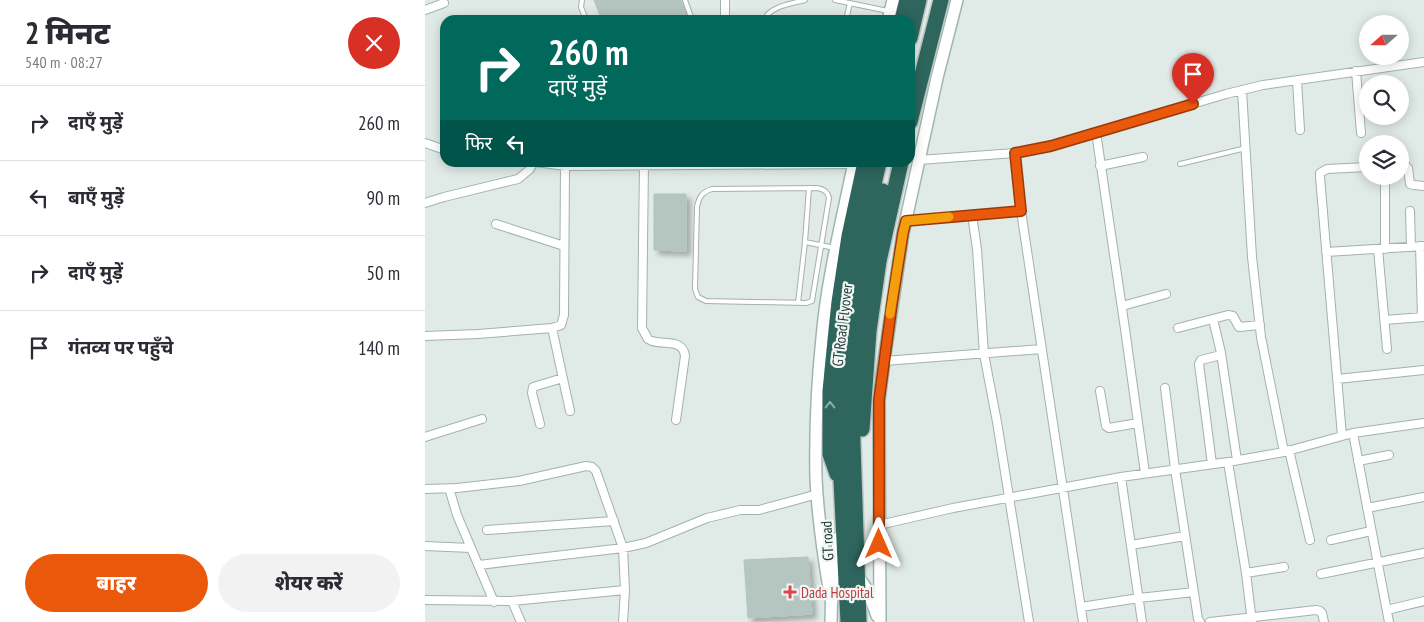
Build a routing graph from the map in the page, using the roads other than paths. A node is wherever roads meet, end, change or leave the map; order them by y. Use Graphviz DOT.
graph roads {
  1 [pos="582,0"];
  2 [pos="685,0"];
  3 [pos="725,0"];
  4 [pos="805,0"];
  5 [pos="835,0"];
  6 [pos="871,0"];
  7 [pos="907,0"];
  8 [pos="919,0"];
  9 [pos="930,0"];
  10 [pos="941,0"];
  11 [pos="957,0"];
  12 [pos="444,3"];
  13 [pos="849,3"];
  14 [pos="869,7"];
  15 [pos="425,10"];
  16 [pos="893,13"];
  17 [pos="584,15"];
  18 [pos="690,15"];
  19 [pos="725,15"];
  20 [pos="767,15"];
  21 [pos="848,15"];
  22 [pos="915,17"];
  23 [pos="915,60"];
  24 [pos="1424,62"];
  25 [pos="1356,71"];
  26 [pos="1297,80"];
  27 [pos="1242,90"];
  28 [pos="915,102"];
  29 [pos="1300,130"];
  30 [pos="1096,132"];
  31 [pos="1361,133"];
  32 [pos="425,143"];
  33 [pos="440,148"];
  34 [pos="1245,148"];
  35 [pos="1015,153"];
  36 [pos="1143,157"];
  37 [pos="919,160"];
  38 [pos="1180,164"];
  39 [pos="1101,166"];
  40 [pos="531,167"];
  41 [pos="565,167"];
  42 [pos="644,167"];
  43 [pos="857,167"];
  44 [pos="858,167"];
  45 [pos="878,167"];
  46 [pos="888,167"];
  47 [pos="900,167"];
  48 [pos="1359,168"];
  49 [pos="1409,179"];
  50 [pos="1385,186"];
  51 [pos="1424,186"];
  52 [pos="809,188"];
  53 [pos="425,203"];
  54 [pos="1021,211"];
  55 [pos="1410,211"];
  56 [pos="973,215"];
  57 [pos="906,221"];
  58 [pos="496,224"];
  59 [pos="805,242"];
  60 [pos="820,245"];
  61 [pos="564,246"];
  62 [pos="1422,246"];
  63 [pos="1411,247"];
  64 [pos="837,248"];
  65 [pos="1381,249"];
  66 [pos="1326,252"];
  67 [pos="1166,294"];
  68 [pos="799,303"];
  69 [pos="1122,306"];
  70 [pos="1423,317"];
  71 [pos="1213,319"];
  72 [pos="1384,320"];
  73 [pos="1260,325"];
  74 [pos="552,328"];
  75 [pos="1178,328"];
  76 [pos="425,336"];
  77 [pos="1042,349"];
  78 [pos="1387,349"];
  79 [pos="984,354"];
  80 [pos="1221,355"];
  81 [pos="884,361"];
  82 [pos="1424,370"];
  83 [pos="563,378"];
  84 [pos="1337,379"];
  85 [pos="1165,388"];
  86 [pos="1100,391"];
  87 [pos="570,411"];
  88 [pos="482,419"];
  89 [pos="676,420"];
  90 [pos="1424,423"];
  91 [pos="540,424"];
  92 [pos="1138,424"];
  93 [pos="1353,433"];
  94 [pos="1342,436"];
  95 [pos="425,437"];
  96 [pos="1287,451"];
  97 [pos="1389,455"];
  98 [pos="1237,460"];
  99 [pos="1358,461"];
  100 [pos="1228,462"];
  101 [pos="1212,464"];
  102 [pos="1175,469"];
  103 [pos="1145,473"];
  104 [pos="1121,477"];
  105 [pos="449,488"];
  106 [pos="1063,488"];
  107 [pos="425,489"];
  108 [pos="848,491"];
  109 [pos="818,494"];
  110 [pos="1009,497"];
  111 [pos="1424,497"];
  112 [pos="1367,508"];
  113 [pos="843,516"];
  114 [pos="614,521"];
  115 [pos="879,525"];
  116 [pos="487,530"];
  117 [pos="1371,531"];
  118 [pos="1185,536"];
  119 [pos="1310,540"];
  120 [pos="1331,540"];
  121 [pos="1131,545"];
  122 [pos="425,546"];
  123 [pos="471,548"];
  124 [pos="623,548"];
  125 [pos="1424,553"];
  126 [pos="1377,562"];
  127 [pos="479,565"];
  128 [pos="1284,567"];
  129 [pos="1246,573"];
  130 [pos="1321,574"];
  131 [pos="857,575"];
  132 [pos="625,590"];
  133 [pos="1194,592"];
  134 [pos="1139,598"];
  135 [pos="425,600"];
  136 [pos="831,600"];
  137 [pos="512,601"];
  138 [pos="1424,601"];
  139 [pos="495,602"];
  140 [pos="1081,607"];
  141 [pos="1387,610"];
  142 [pos="1252,620"];
  143 [pos="521,622"];
  144 [pos="623,622"];
  145 [pos="831,622"];
  146 [pos="848,622"];
  147 [pos="859,622"];
  148 [pos="879,622"];
  149 [pos="1029,622"];
  150 [pos="1083,622"];
  151 [pos="1143,622"];
  152 [pos="1200,622"];
  153 [pos="1210,622"];
  154 [pos="1324,622"];
  155 [pos="1389,622"];
  1 -- 17 [label="lane"];
  2 -- 18 [label="lane"];
  3 -- 19 [label="street"];
  4 -- 20 [label="lane"];
  5 -- 13 [label="lane"];
  6 -- 14 [label="lane"];
  7 -- 16 [label="highway"];
  8 -- 22 [label="highway"];
  9 -- 23 [label="highway"];
  10 -- 28 [label="highway"];
  11 -- 37 [label="street"];
  12 -- 15 [label="street"];
  13 -- 14 [label="lane"];
  13 -- 21 [label="lane"];
  14 -- 16 [label="lane"];
  24 -- 25 [label="street"];
  25 -- 26 [label="street"];
  25 -- 31 [label="street"];
  26 -- 27 [label="street"];
  26 -- 29 [label="street"];
  27 -- 30 [label="street"];
  27 -- 34 [label="street"];
  30 -- 35 [label="street"];
  30 -- 39 [label="street"];
  32 -- 33 [label="street"];
  34 -- 38 [label="lane"];
  34 -- 73 [label="street"];
  35 -- 37 [label="street"];
  35 -- 54 [label="street"];
  36 -- 39 [label="street"];
  37 -- 57 [label="street"];
  39 -- 69 [label="street"];
  40 -- 53 [label="street"];
  41 -- 61 [label="street"];
  42 -- 89 [label="street"];
  43 -- 64 [label="street"];
  108 -- 44 [label="highway, one-way"];
  45 -- 108 [label="highway, GT Road Flyover"];
  46 -- 108 [label="highway, GT Road Flyover"];
  47 -- 108 [label="highway"];
  48 -- 66 [label="street"];
  49 -- 51 [label="street"];
  50 -- 65 [label="street"];
  52 -- 59 [label="lane"];
  52 -- 60 [label="lane"];
  52 -- 68 [label="lane"];
  54 -- 56 [label="street"];
  54 -- 77 [label="street"];
  55 -- 63 [label="street"];
  56 -- 57 [label="street"];
  56 -- 79 [label="street"];
  57 -- 81 [label="street"];
  58 -- 61 [label="street"];
  59 -- 60 [label="lane"];
  59 -- 68 [label="lane"];
  60 -- 64 [label="lane"];
  60 -- 68 [label="lane"];
  61 -- 74 [label="street"];
  62 -- 63 [label="street"];
  62 -- 70 [label="street"];
  63 -- 65 [label="street"];
  64 -- 109 [label="street"];
  65 -- 66 [label="street"];
  65 -- 72 [label="street"];
  66 -- 84 [label="street"];
  67 -- 69 [label="street"];
  69 -- 92 [label="street"];
  70 -- 72 [label="street"];
  71 -- 73 [label="street"];
  71 -- 75 [label="street"];
  71 -- 80 [label="street"];
  72 -- 78 [label="street"];
  73 -- 96 [label="street"];
  74 -- 76 [label="street"];
  74 -- 83 [label="street"];
  77 -- 79 [label="street"];
  77 -- 106 [label="street"];
  79 -- 81 [label="street"];
  79 -- 110 [label="street"];
  80 -- 98 [label="street"];
  80 -- 101 [label="street"];
  81 -- 115 [label="street"];
  82 -- 84 [label="street"];
  83 -- 87 [label="street"];
  83 -- 91 [label="street"];
  84 -- 94 [label="street"];
  85 -- 102 [label="street"];
  86 -- 92 [label="street"];
  88 -- 95 [label="street"];
  90 -- 93 [label="street"];
  92 -- 103 [label="street"];
  93 -- 94 [label="street"];
  93 -- 99 [label="street"];
  94 -- 96 [label="street"];
  96 -- 98 [label="street"];
  96 -- 119 [label="street"];
  97 -- 99 [label="street"];
  98 -- 100 [label="street"];
  99 -- 112 [label="street"];
  100 -- 101 [label="street"];
  100 -- 129 [label="street"];
  101 -- 102 [label="street"];
  102 -- 103 [label="street"];
  102 -- 118 [label="street"];
  103 -- 104 [label="street"];
  104 -- 106 [label="street"];
  104 -- 121 [label="street"];
  105 -- 107 [label="street"];
  105 -- 114 [label="street"];
  105 -- 123 [label="street"];
  106 -- 110 [label="street"];
  106 -- 140 [label="street"];
  108 -- 113 [label="highway, GT road"];
  108 -- 131 [label="highway, GT road"];
  109 -- 124 [label="street"];
  109 -- 136 [label="street"];
  110 -- 115 [label="street"];
  110 -- 149 [label="street"];
  111 -- 112 [label="street"];
  112 -- 117 [label="street"];
  113 -- 136 [label="street"];
  113 -- 146 [label="highway, GT road"];
  114 -- 116 [label="street"];
  114 -- 124 [label="street"];
  115 -- 148 [label="street"];
  117 -- 120 [label="street"];
  117 -- 126 [label="street"];
  118 -- 121 [label="street"];
  118 -- 133 [label="street"];
  121 -- 134 [label="street"];
  122 -- 123 [label="street"];
  123 -- 127 [label="street"];
  124 -- 127 [label="street"];
  124 -- 132 [label="street"];
  125 -- 126 [label="street"];
  126 -- 130 [label="street"];
  126 -- 141 [label="street"];
  127 -- 139 [label="street"];
  128 -- 129 [label="street"];
  129 -- 142 [label="street"];
  131 -- 147 [label="highway, GT road"];
  131 -- 148 [label="street"];
  132 -- 137 [label="street"];
  132 -- 144 [label="street"];
  133 -- 134 [label="street"];
  133 -- 152 [label="street"];
  134 -- 140 [label="street"];
  134 -- 151 [label="street"];
  135 -- 139 [label="street"];
  136 -- 145 [label="street"];
  137 -- 139 [label="street"];
  137 -- 143 [label="street"];
  138 -- 141 [label="street"];
  140 -- 150 [label="street"];
  141 -- 155 [label="street"];
  142 -- 153 [label="street"];
  142 -- 154 [label="street"];
}
